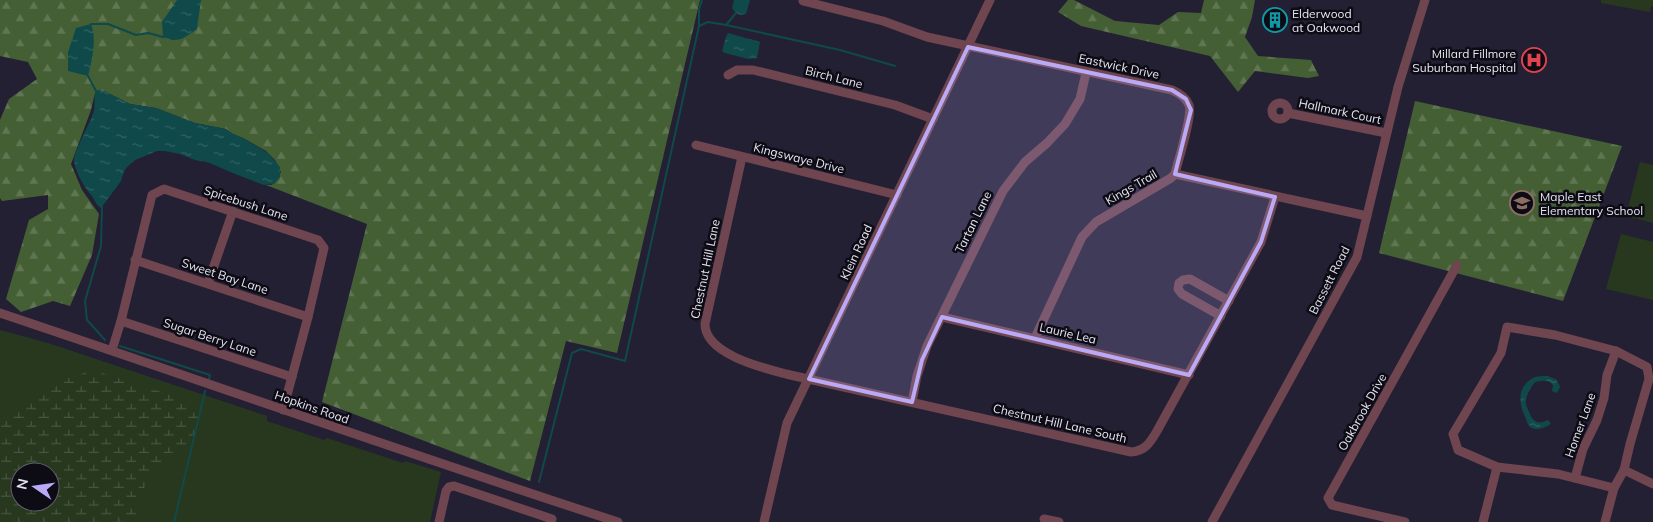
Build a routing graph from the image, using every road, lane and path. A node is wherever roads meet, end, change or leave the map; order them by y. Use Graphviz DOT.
graph roads {
  1 [pos="990,0"];
  2 [pos="1425,0"];
  3 [pos="803,1"];
  4 [pos="968,47"];
  5 [pos="1086,73"];
  6 [pos="728,75"];
  7 [pos="1288,113"];
  8 [pos="933,119"];
  9 [pos="1386,133"];
  10 [pos="696,145"];
  11 [pos="742,156"];
  12 [pos="1174,174"];
  13 [pos="896,195"];
  14 [pos="1275,196"];
  15 [pos="232,212"];
  16 [pos="1367,216"];
  17 [pos="135,260"];
  18 [pos="1457,264"];
  19 [pos="208,284"];
  20 [pos="1229,301"];
  21 [pos="0,313"];
  22 [pos="942,316"];
  23 [pos="1221,316"];
  24 [pos="308,317"];
  25 [pos="121,321"];
  26 [pos="1034,338"];
  27 [pos="112,350"];
  28 [pos="1616,351"];
  29 [pos="1189,375"];
  30 [pos="292,378"];
  31 [pos="809,379"];
  32 [pos="912,402"];
  33 [pos="283,410"];
  34 [pos="1497,467"];
  35 [pos="1624,470"];
  36 [pos="1575,478"];
  37 [pos="1653,484"];
  38 [pos="1614,488"];
  39 [pos="556,502"];
  40 [pos="1044,519"];
  41 [pos="551,521"];
  42 [pos="439,522"];
  43 [pos="618,522"];
  44 [pos="764,522"];
  45 [pos="1059,522"];
  46 [pos="1212,522"];
  47 [pos="1405,522"];
  48 [pos="1483,522"];
  49 [pos="1605,522"];
  1 -- 4 [label="street, Klein Road"];
  2 -- 9 [label="street, Bassett Road"];
  3 -- 4 [label="street, Eastwick Drive"];
  4 -- 5 [label="street, Eastwick Drive"];
  4 -- 8 [label="street, Klein Road"];
  5 -- 12 [label="street, Eastwick Drive"];
  5 -- 22 [label="street, Tartan Lane"];
  6 -- 8 [label="street, Birch Lane"];
  7 -- 9 [label="street, Hallmark Court"];
  8 -- 13 [label="street, Klein Road"];
  9 -- 16 [label="street, Bassett Road"];
  10 -- 11 [label="street, Kingswaye Drive"];
  11 -- 13 [label="street, Kingswaye Drive"];
  11 -- 31 [label="street, Chestnut Hill Lane"];
  12 -- 14 [label="street, Kings Trail"];
  12 -- 26 [label="street, Kings Trail"];
  13 -- 31 [label="street, Klein Road"];
  14 -- 16 [label="street, Kings Trail"];
  14 -- 20 [label="street, Chestnut Hill Lane South"];
  15 -- 17 [label="street, Spicebush Lane"];
  15 -- 19 [label="street"];
  15 -- 24 [label="street, Spicebush Lane"];
  16 -- 46 [label="street, Bassett Road"];
  17 -- 19 [label="street, Sweet Bay Lane"];
  17 -- 25 [label="street, Spicebush Lane"];
  18 -- 47 [label="street, Oakbrook Drive"];
  19 -- 24 [label="street, Sweet Bay Lane"];
  20 -- 23 [label="street, Chestnut Hill Lane South"];
  20 -- 23 [label="street"];
  21 -- 27 [label="street, Hopkins Road"];
  22 -- 26 [label="street, Laurie Lea"];
  22 -- 32 [label="street, Tartan Lane"];
  23 -- 29 [label="street, Chestnut Hill Lane South"];
  24 -- 30 [label="street, Spicebush Lane"];
  25 -- 27 [label="street, Spicebush Lane"];
  25 -- 30 [label="street, Sugar Berry Lane"];
  26 -- 29 [label="street, Laurie Lea"];
  27 -- 33 [label="street, Hopkins Road"];
  28 -- 34 [label="street"];
  28 -- 35 [label="street"];
  28 -- 36 [label="street, Homer Lane"];
  29 -- 32 [label="street, Chestnut Hill Lane South"];
  30 -- 33 [label="street, Spicebush Lane"];
  31 -- 32 [label="street, Chestnut Hill Lane South"];
  31 -- 44 [label="street, Klein Road"];
  33 -- 39 [label="street, Hopkins Road"];
  34 -- 36 [label="street"];
  34 -- 48 [label="street"];
  35 -- 37 [label="street"];
  35 -- 38 [label="street"];
  36 -- 38 [label="street"];
  38 -- 49 [label="street"];
  39 -- 41 [label="street"];
  39 -- 43 [label="street, Hopkins Road"];
  40 -- 45 [label="street"];
  41 -- 42 [label="street"];
}
